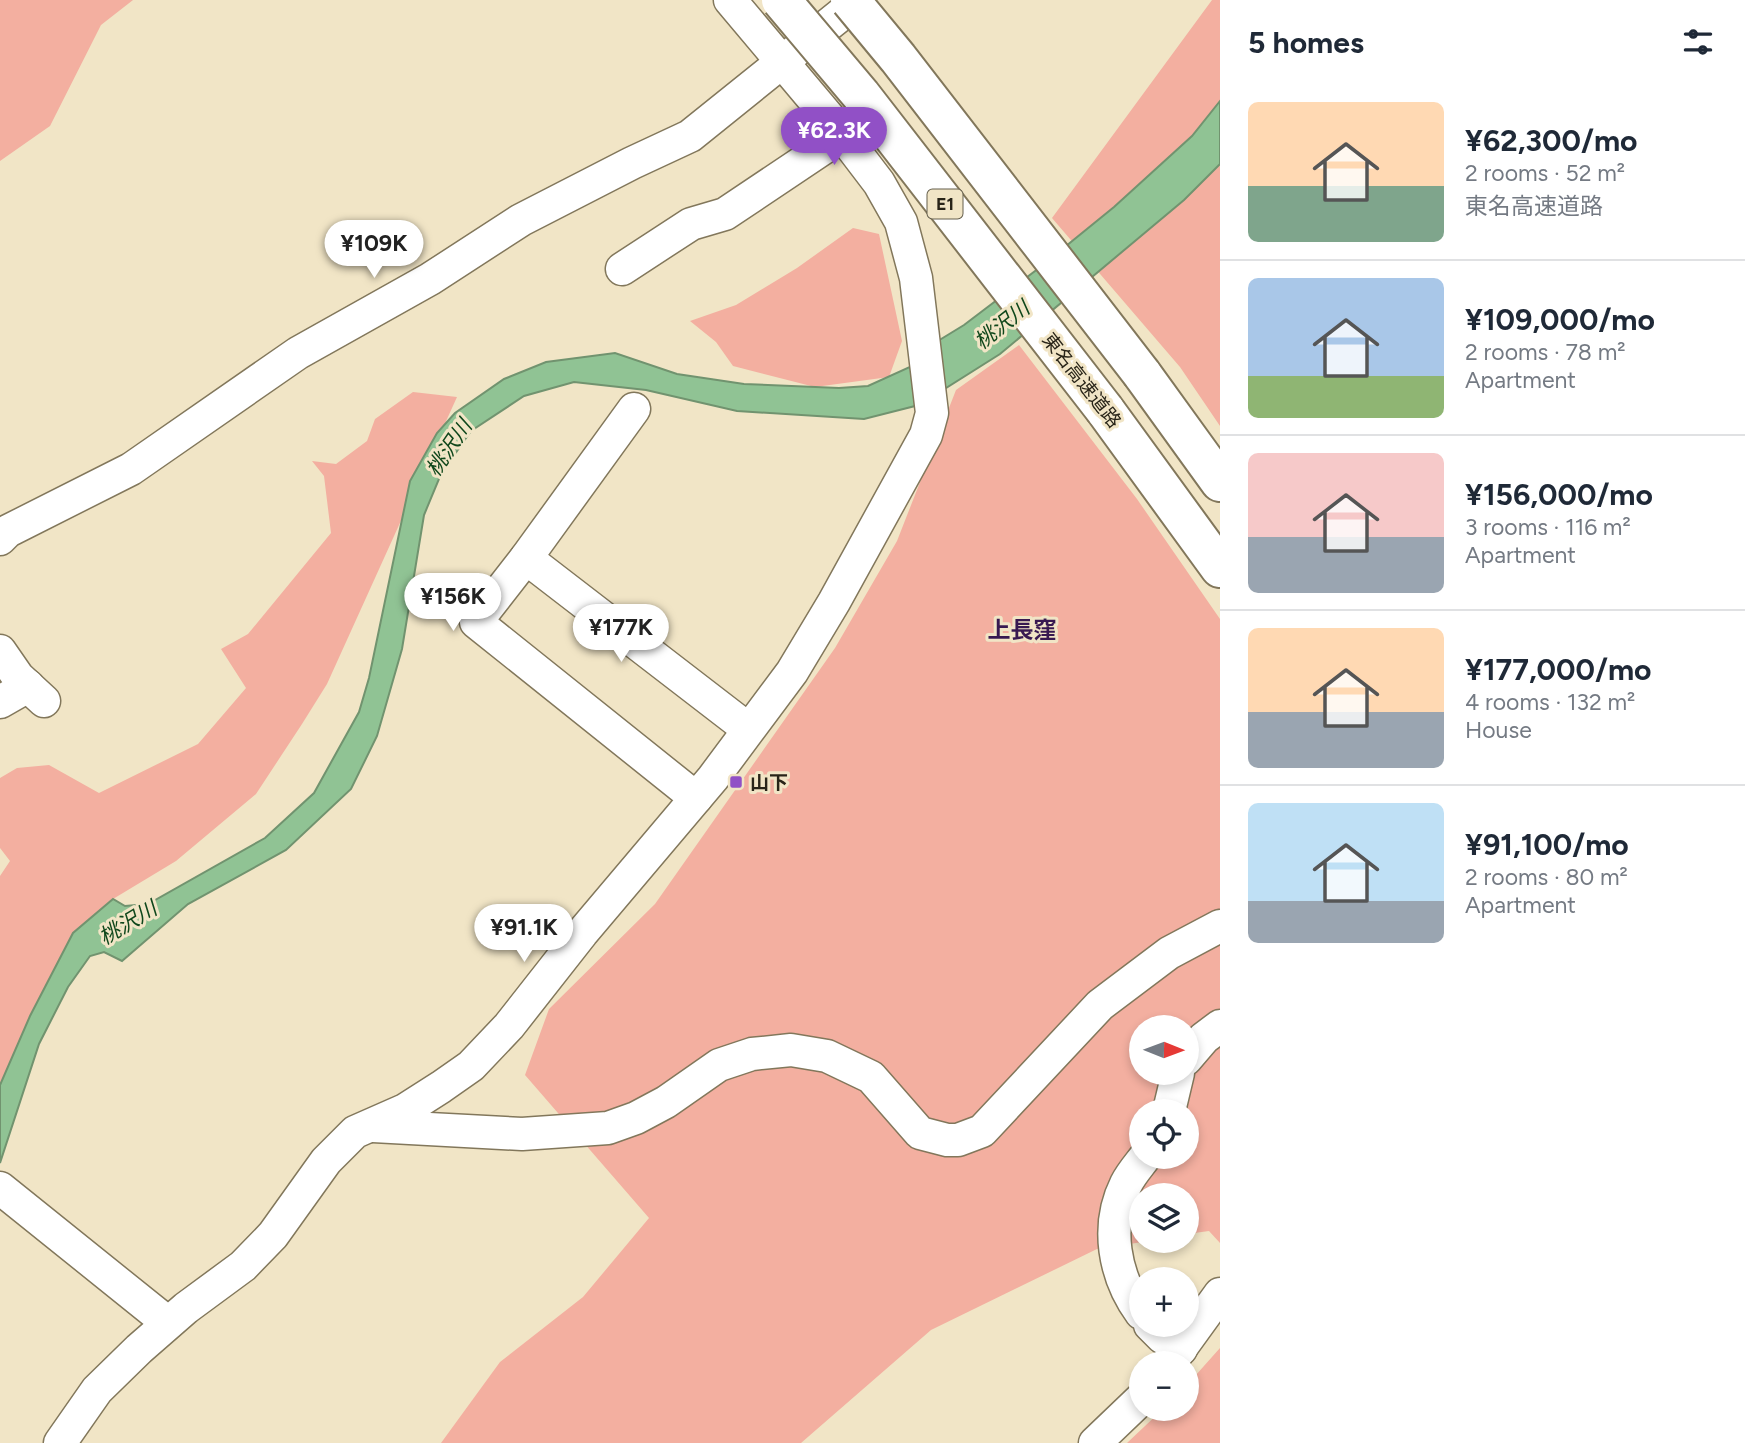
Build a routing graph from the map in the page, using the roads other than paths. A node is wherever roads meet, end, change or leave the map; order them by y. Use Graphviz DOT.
graph roads {
  1 [pos="730,0"];
  2 [pos="781,0"];
  3 [pos="850,0"];
  4 [pos="859,0"];
  5 [pos="781,62"];
  6 [pos="843,135"];
  7 [pos="622,269"];
  8 [pos="634,408"];
  9 [pos="1220,482"];
  10 [pos="0,539"];
  11 [pos="526,558"];
  12 [pos="1220,568"];
  13 [pos="0,651"];
  14 [pos="0,702"];
  15 [pos="748,729"];
  16 [pos="696,798"];
  17 [pos="1220,926"];
  18 [pos="1220,1026"];
  19 [pos="1199,1044"];
  20 [pos="373,1126"];
  21 [pos="1136,1169"];
  22 [pos="2,1190"];
  23 [pos="1220,1294"];
  24 [pos="1129,1295"];
  25 [pos="168,1323"];
  26 [pos="1180,1351"];
  27 [pos="1129,1410"];
  28 [pos="60,1443"];
  29 [pos="1095,1443"];
  1 -- 5 [label="street"];
  2 -- 12 [label="highway, 東名高速道路 / E1, bridge"];
  3 -- 9 [label="highway, bridge"];
  4 -- 5 [label="street"];
  5 -- 6 [label="street"];
  5 -- 10 [label="street"];
  6 -- 7 [label="street"];
  6 -- 15 [label="street"];
  8 -- 11 [label="street"];
  11 -- 15 [label="street"];
  11 -- 16 [label="street"];
  13 -- 14 [label="street"];
  15 -- 16 [label="street"];
  16 -- 20 [label="street"];
  17 -- 20 [label="street"];
  18 -- 19 [label="street"];
  20 -- 25 [label="street"];
  21 -- 24 [label="street"];
  22 -- 25 [label="street"];
  23 -- 26 [label="street"];
  25 -- 28 [label="street"];
  27 -- 29 [label="street"];
}
